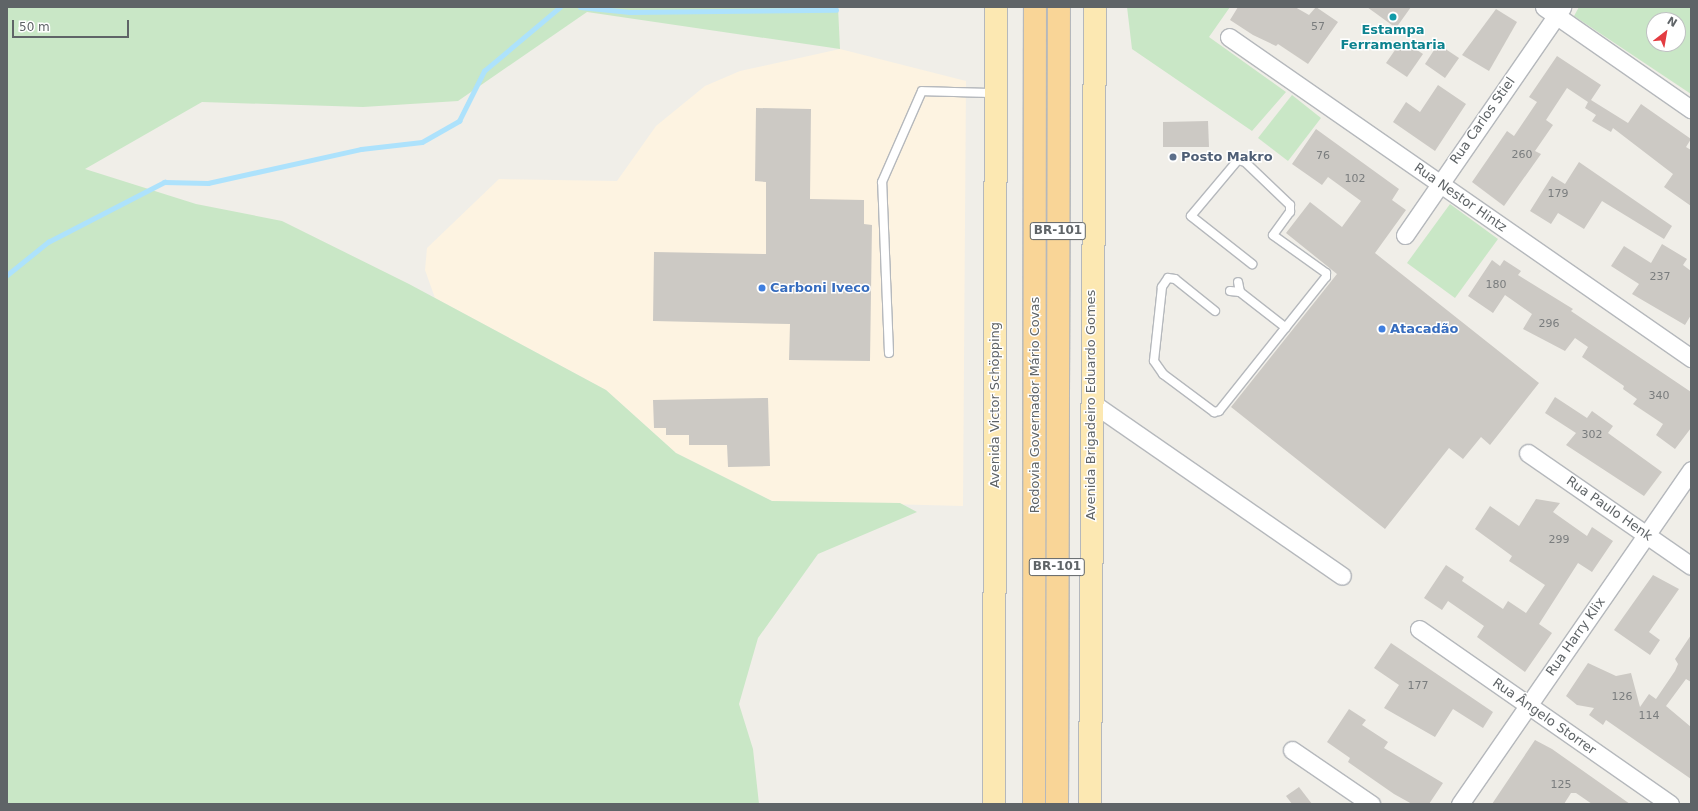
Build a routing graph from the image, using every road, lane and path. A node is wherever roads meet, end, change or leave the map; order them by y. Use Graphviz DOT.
graph roads {
  1 [pos="996,7"];
  2 [pos="1035,7"];
  3 [pos="1095,7"];
  4 [pos="1554,10"];
  5 [pos="1060,11"];
  6 [pos="1229,37"];
  7 [pos="996,93"];
  8 [pos="1691,109"];
  9 [pos="1440,184"];
  10 [pos="1405,235"];
  11 [pos="1252,264"];
  12 [pos="1238,282"];
  13 [pos="1230,291"];
  14 [pos="1240,292"];
  15 [pos="1214,311"];
  16 [pos="1286,328"];
  17 [pos="889,353"];
  18 [pos="1691,358"];
  19 [pos="1091,402"];
  20 [pos="1528,453"];
  21 [pos="1691,470"];
  22 [pos="1646,535"];
  23 [pos="1691,566"];
  24 [pos="1342,576"];
  25 [pos="1419,629"];
  26 [pos="1528,706"];
  27 [pos="1292,750"];
  28 [pos="994,804"];
  29 [pos="1034,804"];
  30 [pos="1057,804"];
  31 [pos="1090,804"];
  32 [pos="1371,804"];
  33 [pos="1460,804"];
  34 [pos="1670,804"];
  1 -- 7 [label="main road, Avenida Victor Schöpping"];
  2 -- 29 [label="highway, Rodovia Governador Mário Covas / BR-101"];
  3 -- 19 [label="main road, Avenida Brigadeiro Eduardo Gomes"];
  4 -- 8 [label="street"];
  4 -- 9 [label="street, Rua Carlos Stiel"];
  5 -- 30 [label="highway, Rodovia Governador Mário Covas / BR-101"];
  6 -- 9 [label="street, Rua Nestor Hintz"];
  7 -- 17 [label="lane"];
  7 -- 28 [label="main road, Avenida Victor Schöpping"];
  9 -- 10 [label="street, Rua Carlos Stiel"];
  9 -- 18 [label="street, Rua Nestor Hintz"];
  11 -- 16 [label="lane"];
  12 -- 14 [label="lane"];
  13 -- 14 [label="lane"];
  14 -- 16 [label="lane"];
  15 -- 16 [label="lane"];
  19 -- 24 [label="street"];
  19 -- 31 [label="main road, Avenida Brigadeiro Eduardo Gomes"];
  20 -- 22 [label="street, Rua Paulo Henk"];
  21 -- 22 [label="street, Rua Harry Klix"];
  22 -- 23 [label="street, Rua Paulo Henk"];
  22 -- 26 [label="street, Rua Harry Klix"];
  25 -- 26 [label="street, Rua Ângelo Storrer"];
  26 -- 33 [label="street, Rua Harry Klix"];
  26 -- 34 [label="street, Rua Ângelo Storrer"];
  27 -- 32 [label="street"];
}
